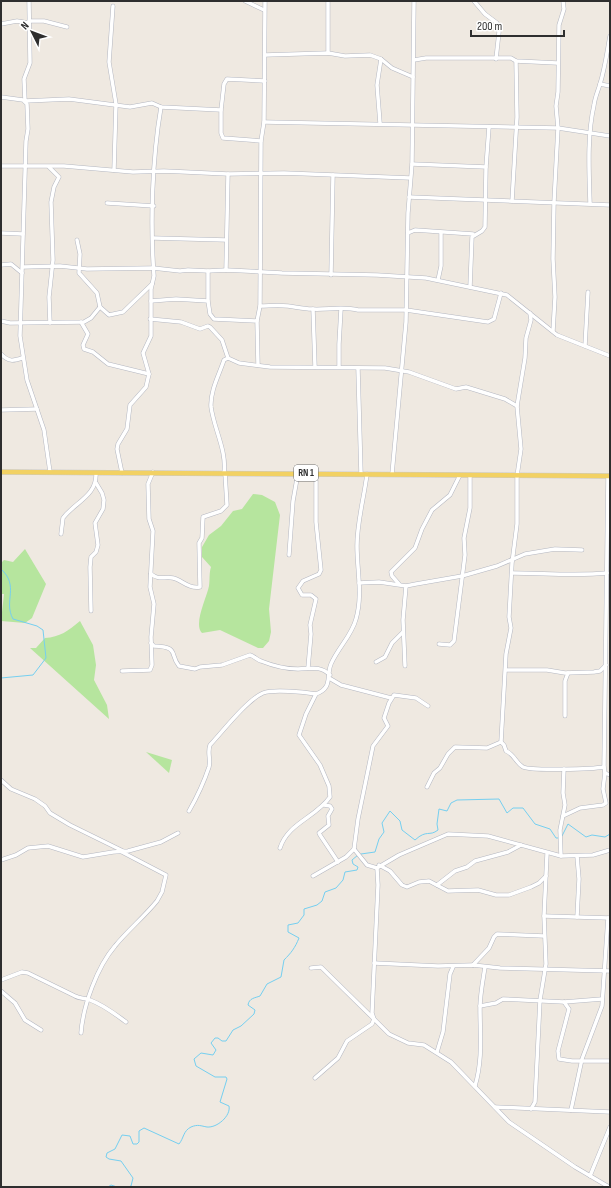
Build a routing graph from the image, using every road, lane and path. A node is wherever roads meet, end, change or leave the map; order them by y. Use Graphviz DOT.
graph roads {
  1 [pos="29,1"];
  2 [pos="245,1"];
  3 [pos="265,1"];
  4 [pos="328,1"];
  5 [pos="414,1"];
  6 [pos="474,1"];
  7 [pos="563,1"];
  8 [pos="113,6"];
  9 [pos="264,10"];
  10 [pos="29,22"];
  11 [pos="1,24"];
  12 [pos="66,27"];
  13 [pos="610,36"];
  14 [pos="328,53"];
  15 [pos="265,55"];
  16 [pos="381,59"];
  17 [pos="496,59"];
  18 [pos="414,60"];
  19 [pos="516,62"];
  20 [pos="557,63"];
  21 [pos="413,77"];
  22 [pos="265,82"];
  23 [pos="600,84"];
  24 [pos="610,86"];
  25 [pos="1,97"];
  26 [pos="25,101"];
  27 [pos="116,104"];
  28 [pos="162,107"];
  29 [pos="221,110"];
  30 [pos="264,122"];
  31 [pos="380,123"];
  32 [pos="412,125"];
  33 [pos="489,127"];
  34 [pos="516,128"];
  35 [pos="558,128"];
  36 [pos="591,133"];
  37 [pos="610,136"];
  38 [pos="261,141"];
  39 [pos="412,164"];
  40 [pos="1,166"];
  41 [pos="26,167"];
  42 [pos="49,167"];
  43 [pos="486,167"];
  44 [pos="114,170"];
  45 [pos="154,172"];
  46 [pos="228,174"];
  47 [pos="260,174"];
  48 [pos="333,175"];
  49 [pos="410,178"];
  50 [pos="409,197"];
  51 [pos="487,199"];
  52 [pos="512,201"];
  53 [pos="554,202"];
  54 [pos="107,203"];
  55 [pos="590,203"];
  56 [pos="610,205"];
  57 [pos="154,206"];
  58 [pos="1,233"];
  59 [pos="408,233"];
  60 [pos="441,233"];
  61 [pos="23,234"];
  62 [pos="474,234"];
  63 [pos="153,238"];
  64 [pos="77,240"];
  65 [pos="226,240"];
  66 [pos="1,265"];
  67 [pos="52,266"];
  68 [pos="23,267"];
  69 [pos="79,268"];
  70 [pos="153,268"];
  71 [pos="226,270"];
  72 [pos="208,271"];
  73 [pos="259,271"];
  74 [pos="22,273"];
  75 [pos="331,275"];
  76 [pos="408,276"];
  77 [pos="438,280"];
  78 [pos="152,283"];
  79 [pos="470,287"];
  80 [pos="588,292"];
  81 [pos="501,293"];
  82 [pos="151,301"];
  83 [pos="208,301"];
  84 [pos="260,306"];
  85 [pos="100,307"];
  86 [pos="313,309"];
  87 [pos="341,309"];
  88 [pos="406,310"];
  89 [pos="530,312"];
  90 [pos="150,319"];
  91 [pos="1,321"];
  92 [pos="257,321"];
  93 [pos="20,322"];
  94 [pos="81,322"];
  95 [pos="50,323"];
  96 [pos="553,331"];
  97 [pos="585,346"];
  98 [pos="1,354"];
  99 [pos="610,356"];
  100 [pos="22,358"];
  101 [pos="228,358"];
  102 [pos="258,365"];
  103 [pos="315,367"];
  104 [pos="339,367"];
  105 [pos="358,369"];
  106 [pos="401,372"];
  107 [pos="148,374"];
  108 [pos="517,406"];
  109 [pos="37,409"];
  110 [pos="1,410"];
  111 [pos="1,472"];
  112 [pos="50,472"];
  113 [pos="153,472"];
  114 [pos="96,473"];
  115 [pos="122,473"];
  116 [pos="224,473"];
  117 [pos="298,473"];
  118 [pos="316,474"];
  119 [pos="361,474"];
  120 [pos="367,474"];
  121 [pos="392,474"];
  122 [pos="460,475"];
  123 [pos="470,475"];
  124 [pos="517,476"];
  125 [pos="609,476"];
  126 [pos="96,483"];
  127 [pos="61,534"];
  128 [pos="582,550"];
  129 [pos="289,554"];
  130 [pos="512,558"];
  131 [pos="512,573"];
  132 [pos="607,573"];
  133 [pos="151,574"];
  134 [pos="462,576"];
  135 [pos="359,583"];
  136 [pos="399,584"];
  137 [pos="406,586"];
  138 [pos="92,611"];
  139 [pos="403,632"];
  140 [pos="151,643"];
  141 [pos="440,644"];
  142 [pos="608,658"];
  143 [pos="376,662"];
  144 [pos="606,665"];
  145 [pos="405,666"];
  146 [pos="308,668"];
  147 [pos="506,670"];
  148 [pos="122,671"];
  149 [pos="568,673"];
  150 [pos="330,677"];
  151 [pos="316,694"];
  152 [pos="391,698"];
  153 [pos="428,706"];
  154 [pos="565,716"];
  155 [pos="501,742"];
  156 [pos="604,767"];
  157 [pos="564,769"];
  158 [pos="605,773"];
  159 [pos="610,775"];
  160 [pos="1,780"];
  161 [pos="427,787"];
  162 [pos="324,805"];
  163 [pos="189,811"];
  164 [pos="563,817"];
  165 [pos="178,833"];
  166 [pos="521,845"];
  167 [pos="280,848"];
  168 [pos="354,849"];
  169 [pos="610,850"];
  170 [pos="122,852"];
  171 [pos="547,854"];
  172 [pos="561,856"];
  173 [pos="577,856"];
  174 [pos="1,860"];
  175 [pos="338,862"];
  176 [pos="378,867"];
  177 [pos="313,876"];
  178 [pos="546,876"];
  179 [pos="437,885"];
  180 [pos="544,916"];
  181 [pos="577,917"];
  182 [pos="609,918"];
  183 [pos="544,936"];
  184 [pos="374,963"];
  185 [pos="473,965"];
  186 [pos="453,967"];
  187 [pos="485,967"];
  188 [pos="311,968"];
  189 [pos="545,970"];
  190 [pos="608,971"];
  191 [pos="1,980"];
  192 [pos="1,991"];
  193 [pos="88,999"];
  194 [pos="602,999"];
  195 [pos="540,1000"];
  196 [pos="564,1002"];
  197 [pos="480,1006"];
  198 [pos="374,1019"];
  199 [pos="126,1022"];
  200 [pos="41,1030"];
  201 [pos="81,1033"];
  202 [pos="437,1052"];
  203 [pos="582,1061"];
  204 [pos="610,1061"];
  205 [pos="315,1078"];
  206 [pos="475,1086"];
  207 [pos="495,1107"];
  208 [pos="531,1110"];
  209 [pos="571,1110"];
  210 [pos="610,1112"];
  211 [pos="610,1127"];
  212 [pos="590,1176"];
  213 [pos="608,1187"];
  1 -- 10 [label="street"];
  2 -- 9 [label="street"];
  3 -- 9 [label="street"];
  4 -- 14 [label="street"];
  5 -- 18 [label="street"];
  6 -- 17 [label="street"];
  7 -- 20 [label="street"];
  8 -- 27 [label="street"];
  9 -- 15 [label="street"];
  10 -- 11 [label="street"];
  10 -- 12 [label="street"];
  10 -- 26 [label="street"];
  13 -- 23 [label="street"];
  14 -- 15 [label="street"];
  14 -- 16 [label="street"];
  15 -- 22 [label="street"];
  16 -- 21 [label="street"];
  16 -- 31 [label="street"];
  17 -- 18 [label="street"];
  17 -- 19 [label="street"];
  18 -- 21 [label="street"];
  19 -- 20 [label="street"];
  19 -- 34 [label="street"];
  20 -- 35 [label="street"];
  21 -- 32 [label="street"];
  22 -- 29 [label="street"];
  22 -- 30 [label="street"];
  23 -- 24 [label="street"];
  23 -- 36 [label="street"];
  25 -- 26 [label="street"];
  26 -- 27 [label="street"];
  26 -- 41 [label="street"];
  27 -- 28 [label="street"];
  27 -- 44 [label="street"];
  28 -- 29 [label="street"];
  28 -- 45 [label="street"];
  29 -- 38 [label="street"];
  30 -- 31 [label="street"];
  30 -- 38 [label="street"];
  31 -- 32 [label="street"];
  32 -- 33 [label="street"];
  32 -- 39 [label="street"];
  33 -- 34 [label="street"];
  33 -- 43 [label="street"];
  34 -- 35 [label="street"];
  34 -- 52 [label="street"];
  35 -- 36 [label="street"];
  35 -- 53 [label="street"];
  36 -- 37 [label="street"];
  36 -- 55 [label="street"];
  38 -- 47 [label="street"];
  39 -- 43 [label="street"];
  39 -- 49 [label="street"];
  40 -- 41 [label="street"];
  41 -- 42 [label="street"];
  41 -- 61 [label="street"];
  42 -- 44 [label="street"];
  42 -- 67 [label="street"];
  43 -- 51 [label="street"];
  44 -- 45 [label="street"];
  45 -- 46 [label="street"];
  45 -- 57 [label="street"];
  46 -- 47 [label="street"];
  46 -- 65 [label="street"];
  47 -- 48 [label="street"];
  47 -- 73 [label="street"];
  48 -- 49 [label="street"];
  48 -- 75 [label="street"];
  49 -- 50 [label="street"];
  50 -- 51 [label="street"];
  50 -- 59 [label="street"];
  51 -- 52 [label="street"];
  51 -- 62 [label="street"];
  52 -- 53 [label="street"];
  53 -- 55 [label="street"];
  53 -- 96 [label="street"];
  54 -- 57 [label="street"];
  55 -- 56 [label="street"];
  57 -- 63 [label="street"];
  58 -- 61 [label="street"];
  59 -- 60 [label="street"];
  59 -- 76 [label="street"];
  60 -- 62 [label="street"];
  60 -- 77 [label="street"];
  61 -- 68 [label="street"];
  62 -- 79 [label="street"];
  63 -- 65 [label="street"];
  63 -- 70 [label="street"];
  64 -- 69 [label="street"];
  65 -- 71 [label="street"];
  66 -- 74 [label="street"];
  67 -- 68 [label="street"];
  67 -- 69 [label="street"];
  67 -- 95 [label="street"];
  68 -- 74 [label="street"];
  69 -- 70 [label="street"];
  69 -- 85 [label="street"];
  70 -- 72 [label="street"];
  70 -- 78 [label="street"];
  71 -- 72 [label="street"];
  71 -- 73 [label="street"];
  72 -- 83 [label="street"];
  73 -- 75 [label="street"];
  73 -- 84 [label="street"];
  74 -- 93 [label="street"];
  75 -- 76 [label="street"];
  76 -- 77 [label="street"];
  76 -- 88 [label="street"];
  77 -- 79 [label="street"];
  78 -- 82 [label="street"];
  78 -- 85 [label="street"];
  79 -- 81 [label="street"];
  80 -- 97 [label="street"];
  81 -- 88 [label="street"];
  81 -- 89 [label="street"];
  82 -- 83 [label="street"];
  82 -- 90 [label="street"];
  83 -- 92 [label="street"];
  84 -- 86 [label="street"];
  84 -- 92 [label="street"];
  85 -- 94 [label="street"];
  86 -- 87 [label="street"];
  86 -- 103 [label="street"];
  87 -- 88 [label="street"];
  87 -- 104 [label="street"];
  88 -- 106 [label="street"];
  89 -- 96 [label="street"];
  89 -- 108 [label="street"];
  90 -- 101 [label="street"];
  90 -- 107 [label="street"];
  91 -- 93 [label="street"];
  92 -- 102 [label="street"];
  93 -- 95 [label="street"];
  93 -- 100 [label="street"];
  94 -- 95 [label="street"];
  94 -- 107 [label="street"];
  96 -- 97 [label="street"];
  97 -- 99 [label="street"];
  98 -- 100 [label="street"];
  100 -- 109 [label="street"];
  101 -- 102 [label="street"];
  101 -- 116 [label="street"];
  102 -- 103 [label="street"];
  103 -- 104 [label="street"];
  104 -- 105 [label="street"];
  105 -- 106 [label="street"];
  105 -- 119 [label="street"];
  106 -- 108 [label="street"];
  106 -- 121 [label="street"];
  107 -- 115 [label="street"];
  108 -- 124 [label="street"];
  109 -- 110 [label="street"];
  109 -- 112 [label="street"];
  111 -- 112 [label="main road, RN 1"];
  112 -- 114 [label="main road, RN 1"];
  113 -- 115 [label="main road, RN 1"];
  113 -- 116 [label="main road, RN 1"];
  113 -- 133 [label="street"];
  114 -- 115 [label="main road, RN 1"];
  114 -- 126 [label="street"];
  116 -- 117 [label="main road, RN 1"];
  116 -- 133 [label="street"];
  117 -- 118 [label="main road, RN 1"];
  117 -- 129 [label="street"];
  118 -- 119 [label="main road, RN 1"];
  118 -- 146 [label="street"];
  119 -- 120 [label="main road, RN 1"];
  120 -- 121 [label="main road, RN 1"];
  120 -- 135 [label="street"];
  121 -- 122 [label="main road, RN 1"];
  122 -- 123 [label="main road, RN 1"];
  122 -- 136 [label="street"];
  123 -- 124 [label="main road, RN 1"];
  123 -- 134 [label="street"];
  124 -- 125 [label="main road, RN 1"];
  124 -- 130 [label="street"];
  125 -- 132 [label="street"];
  126 -- 127 [label="street"];
  126 -- 138 [label="street"];
  128 -- 130 [label="street"];
  130 -- 131 [label="street"];
  130 -- 134 [label="street"];
  131 -- 132 [label="street"];
  131 -- 147 [label="street"];
  132 -- 142 [label="street"];
  133 -- 140 [label="street"];
  134 -- 137 [label="street"];
  134 -- 141 [label="street"];
  135 -- 136 [label="street"];
  135 -- 150 [label="street"];
  136 -- 137 [label="street"];
  137 -- 139 [label="street"];
  139 -- 143 [label="street"];
  139 -- 145 [label="street"];
  140 -- 146 [label="street"];
  140 -- 148 [label="street"];
  142 -- 144 [label="street"];
  144 -- 149 [label="street"];
  144 -- 156 [label="street"];
  146 -- 150 [label="street"];
  147 -- 149 [label="street"];
  147 -- 155 [label="street"];
  149 -- 154 [label="street"];
  150 -- 151 [label="street"];
  150 -- 152 [label="street"];
  151 -- 162 [label="street"];
  151 -- 163 [label="street"];
  152 -- 153 [label="street"];
  152 -- 168 [label="street"];
  155 -- 157 [label="street"];
  155 -- 161 [label="street"];
  156 -- 157 [label="street"];
  156 -- 158 [label="street"];
  157 -- 164 [label="street"];
  158 -- 159 [label="street"];
  158 -- 164 [label="street"];
  160 -- 170 [label="street"];
  162 -- 167 [label="street"];
  162 -- 175 [label="street"];
  164 -- 172 [label="street"];
  165 -- 170 [label="street"];
  166 -- 171 [label="street"];
  166 -- 176 [label="street"];
  166 -- 179 [label="street"];
  168 -- 175 [label="street"];
  168 -- 176 [label="street"];
  169 -- 173 [label="street"];
  170 -- 174 [label="street"];
  170 -- 193 [label="street"];
  171 -- 172 [label="street"];
  171 -- 178 [label="street"];
  172 -- 173 [label="street"];
  173 -- 181 [label="street"];
  175 -- 177 [label="street"];
  176 -- 179 [label="street"];
  176 -- 184 [label="street"];
  178 -- 179 [label="street"];
  178 -- 180 [label="street"];
  180 -- 181 [label="street"];
  180 -- 183 [label="street"];
  181 -- 182 [label="street"];
  182 -- 190 [label="street"];
  183 -- 185 [label="street"];
  183 -- 189 [label="street"];
  184 -- 186 [label="street"];
  184 -- 198 [label="street"];
  185 -- 186 [label="street"];
  185 -- 187 [label="street"];
  186 -- 202 [label="street"];
  187 -- 189 [label="street"];
  187 -- 197 [label="street"];
  188 -- 198 [label="street"];
  189 -- 190 [label="street"];
  189 -- 195 [label="street"];
  190 -- 194 [label="street"];
  191 -- 193 [label="street"];
  192 -- 200 [label="street"];
  193 -- 199 [label="street"];
  193 -- 201 [label="street"];
  194 -- 196 [label="street"];
  194 -- 203 [label="street"];
  195 -- 196 [label="street"];
  195 -- 197 [label="street"];
  195 -- 208 [label="street"];
  196 -- 203 [label="street"];
  197 -- 206 [label="street"];
  198 -- 202 [label="street"];
  198 -- 205 [label="street"];
  202 -- 206 [label="street"];
  203 -- 204 [label="street"];
  203 -- 209 [label="street"];
  206 -- 207 [label="street"];
  207 -- 208 [label="street"];
  207 -- 212 [label="street"];
  208 -- 209 [label="street"];
  209 -- 210 [label="street"];
  211 -- 212 [label="street"];
  212 -- 213 [label="street"];
}
